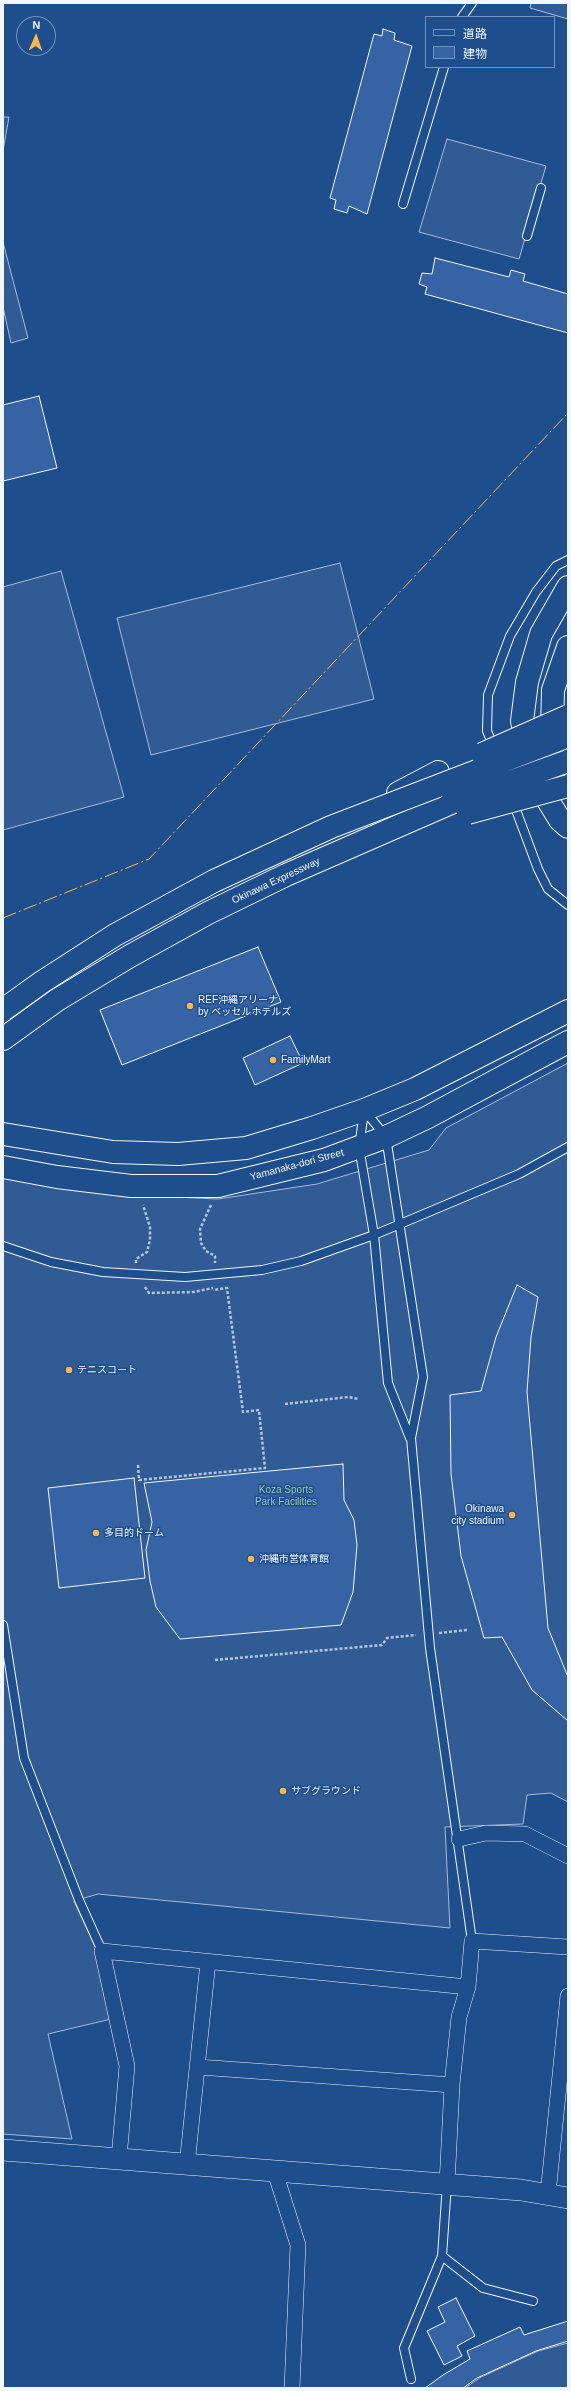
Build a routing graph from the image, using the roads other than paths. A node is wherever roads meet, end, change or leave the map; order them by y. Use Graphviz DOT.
graph roads {
  1 [pos="472,3"];
  2 [pos="463,16"];
  3 [pos="444,68"];
  4 [pos="541,188"];
  5 [pos="403,204"];
  6 [pos="526,236"];
  7 [pos="568,560"];
  8 [pos="568,587"];
  9 [pos="567,652"];
  10 [pos="568,716"];
  11 [pos="568,736"];
  12 [pos="568,761"];
  13 [pos="568,779"];
  14 [pos="568,786"];
  15 [pos="331,827"];
  16 [pos="568,827"];
  17 [pos="568,905"];
  18 [pos="130,956"];
  19 [pos="3,1010"];
  20 [pos="568,1011"];
  21 [pos="3,1039"];
  22 [pos="568,1042"];
  23 [pos="364,1110"];
  24 [pos="3,1134"];
  25 [pos="386,1137"];
  26 [pos="359,1148"];
  27 [pos="568,1148"];
  28 [pos="3,1166"];
  29 [pos="400,1222"];
  30 [pos="374,1235"];
  31 [pos="3,1246"];
  32 [pos="411,1438"];
  33 [pos="3,1625"];
  34 [pos="459,1839"];
  35 [pos="568,1856"];
  36 [pos="472,1941"];
  37 [pos="568,1947"];
  38 [pos="102,1951"];
  39 [pos="208,1962"];
  40 [pos="468,1987"];
  41 [pos="568,1996"];
  42 [pos="198,2067"];
  43 [pos="452,2085"];
  44 [pos="3,2150"];
  45 [pos="119,2158"];
  46 [pos="187,2165"];
  47 [pos="275,2172"];
  48 [pos="448,2184"];
  49 [pos="548,2194"];
  50 [pos="568,2198"];
  51 [pos="442,2256"];
  52 [pos="533,2301"];
  53 [pos="411,2379"];
  54 [pos="292,2388"];
  1 -- 2 [label="lane"];
  3 -- 5 [label="lane"];
  4 -- 6 [label="lane"];
  7 -- 17 [label="lane"];
  8 -- 16 [label="main road"];
  9 -- 13 [label="main road"];
  10 -- 15 [label="main road, bridge"];
  11 -- 15 [label="main road, bridge"];
  12 -- 18 [label="main road, Okinawa Expressway, bridge"];
  14 -- 18 [label="main road, bridge"];
  15 -- 19 [label="main road, bridge"];
  18 -- 21 [label="main road, Okinawa Expressway"];
  20 -- 23 [label="main road"];
  22 -- 25 [label="main road, Yamanaka-dori Street"];
  23 -- 24 [label="main road"];
  23 -- 25 [label="lane"];
  23 -- 26 [label="lane"];
  25 -- 26 [label="main road, Yamanaka-dori Street"];
  25 -- 29 [label="lane"];
  26 -- 28 [label="main road, Yamanaka-dori Street"];
  26 -- 30 [label="lane"];
  27 -- 29 [label="lane"];
  29 -- 30 [label="lane"];
  29 -- 32 [label="lane"];
  30 -- 31 [label="lane"];
  30 -- 32 [label="lane"];
  32 -- 34 [label="lane"];
  33 -- 38 [label="lane"];
  34 -- 35 [label="street"];
  34 -- 36 [label="lane"];
  36 -- 37 [label="street"];
  36 -- 40 [label="street"];
  38 -- 39 [label="street"];
  38 -- 45 [label="street"];
  39 -- 40 [label="street"];
  39 -- 42 [label="street"];
  40 -- 43 [label="street"];
  41 -- 49 [label="street"];
  42 -- 43 [label="street"];
  42 -- 46 [label="street"];
  43 -- 48 [label="street"];
  44 -- 45 [label="street"];
  45 -- 46 [label="street"];
  46 -- 47 [label="street"];
  47 -- 48 [label="street"];
  47 -- 54 [label="street"];
  48 -- 49 [label="street"];
  48 -- 51 [label="lane"];
  49 -- 50 [label="street"];
  51 -- 52 [label="lane"];
  51 -- 53 [label="lane"];
}
